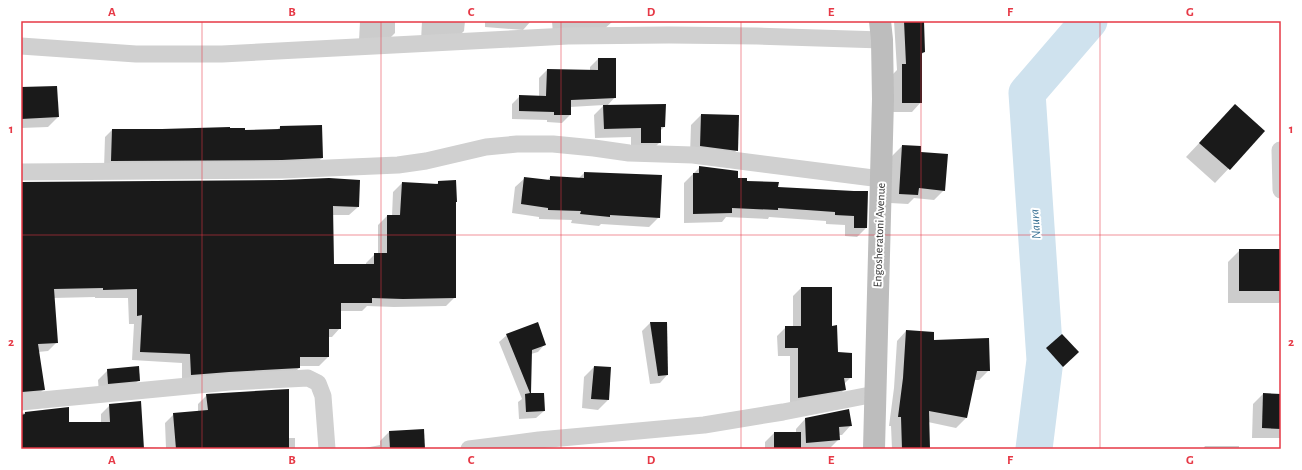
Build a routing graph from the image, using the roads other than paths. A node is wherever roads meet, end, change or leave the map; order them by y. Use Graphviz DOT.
graph roads {
  1 [pos="881,30"];
  2 [pos="21,46"];
  3 [pos="1280,150"];
  4 [pos="21,172"];
  5 [pos="881,179"];
  6 [pos="1281,190"];
  7 [pos="875,394"];
  8 [pos="21,402"];
  9 [pos="477,448"];
  10 [pos="327,449"];
  11 [pos="874,449"];
  1 -- 2 [label="street"];
  1 -- 5 [label="street, Engosheratoni Avenue"];
  3 -- 6 [label="street"];
  4 -- 5 [label="street"];
  5 -- 7 [label="street, Engosheratoni Avenue"];
  7 -- 9 [label="street"];
  7 -- 11 [label="street, Engosheratoni Avenue"];
  8 -- 10 [label="street"];
}
